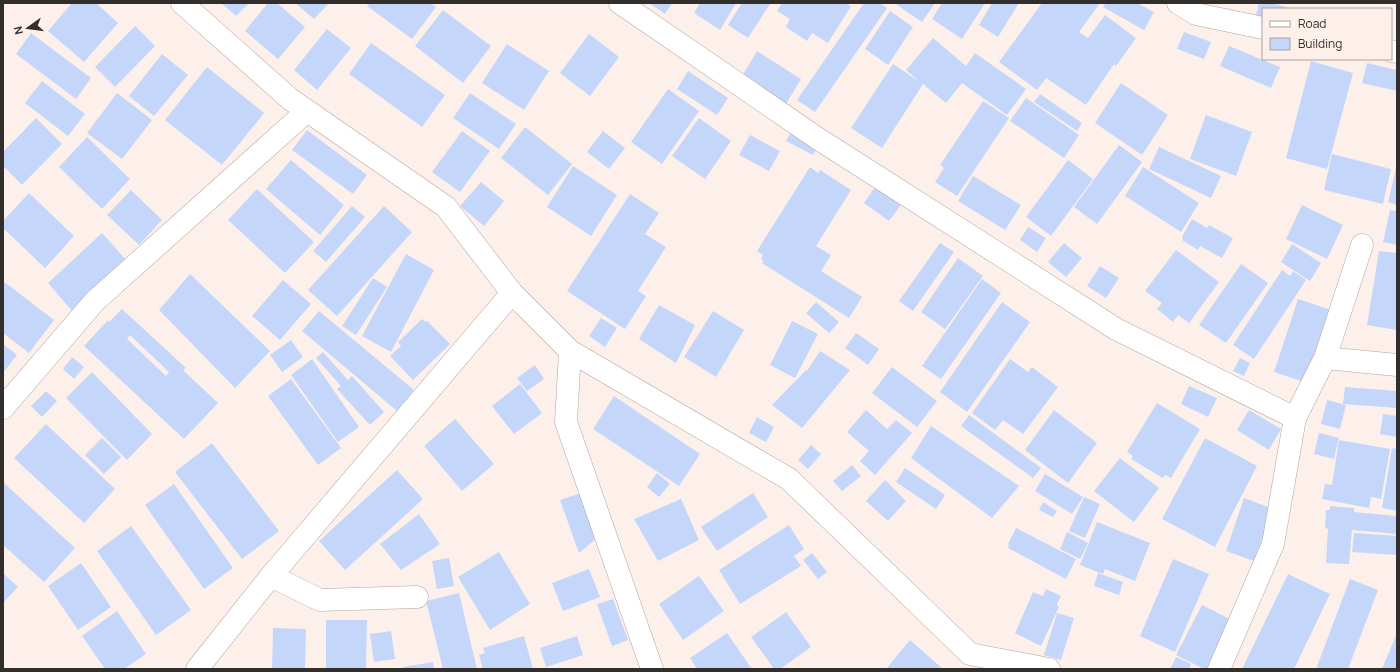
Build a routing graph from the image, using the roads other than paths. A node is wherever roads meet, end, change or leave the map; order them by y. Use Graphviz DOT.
graph roads {
  1 [pos="182,3"];
  2 [pos="620,3"];
  3 [pos="1178,3"];
  4 [pos="1262,28"];
  5 [pos="307,111"];
  6 [pos="1362,245"];
  7 [pos="512,293"];
  8 [pos="570,351"];
  9 [pos="1325,358"];
  10 [pos="1397,365"];
  11 [pos="3,408"];
  12 [pos="1295,418"];
  13 [pos="271,576"];
  14 [pos="416,597"];
  15 [pos="196,669"];
  16 [pos="652,669"];
  17 [pos="1049,669"];
  18 [pos="1219,669"];
  1 -- 5 [label="street"];
  2 -- 12 [label="street"];
  3 -- 4 [label="street"];
  5 -- 7 [label="street"];
  5 -- 11 [label="street"];
  6 -- 9 [label="street"];
  7 -- 8 [label="street"];
  7 -- 13 [label="street"];
  8 -- 16 [label="street"];
  8 -- 17 [label="street"];
  9 -- 10 [label="street"];
  9 -- 12 [label="street"];
  12 -- 18 [label="street"];
  13 -- 14 [label="street"];
  13 -- 15 [label="street"];
}
